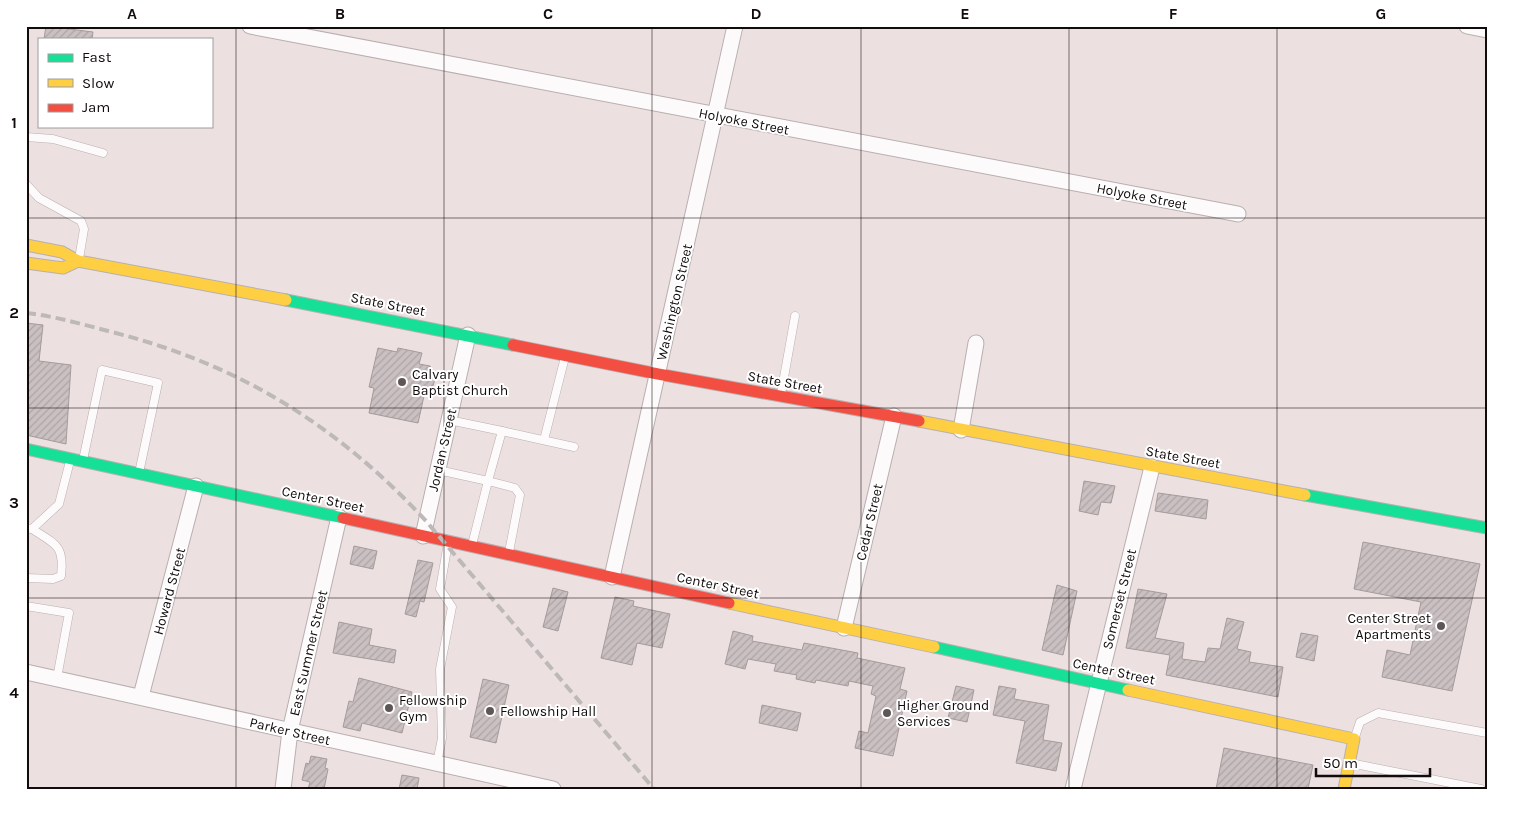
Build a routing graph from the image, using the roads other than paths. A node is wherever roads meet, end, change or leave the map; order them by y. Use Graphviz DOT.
graph roads {
  1 [pos="250,26"];
  2 [pos="735,26"];
  3 [pos="1467,26"];
  4 [pos="1487,30"];
  5 [pos="715,116"];
  6 [pos="26,137"];
  7 [pos="103,153"];
  8 [pos="26,184"];
  9 [pos="1238,214"];
  10 [pos="26,245"];
  11 [pos="78,261"];
  12 [pos="26,263"];
  13 [pos="795,316"];
  14 [pos="468,335"];
  15 [pos="976,343"];
  16 [pos="566,355"];
  17 [pos="658,374"];
  18 [pos="780,396"];
  19 [pos="894,416"];
  20 [pos="449,420"];
  21 [pos="961,430"];
  22 [pos="502,431"];
  23 [pos="544,440"];
  24 [pos="574,447"];
  25 [pos="26,449"];
  26 [pos="70,459"];
  27 [pos="83,462"];
  28 [pos="1152,467"];
  29 [pos="438,470"];
  30 [pos="139,474"];
  31 [pos="488,481"];
  32 [pos="196,486"];
  33 [pos="339,518"];
  34 [pos="29,528"];
  35 [pos="1487,528"];
  36 [pos="423,536"];
  37 [pos="449,542"];
  38 [pos="471,546"];
  39 [pos="508,555"];
  40 [pos="612,577"];
  41 [pos="26,578"];
  42 [pos="26,606"];
  43 [pos="844,628"];
  44 [pos="26,672"];
  45 [pos="57,678"];
  46 [pos="1099,683"];
  47 [pos="141,696"];
  48 [pos="290,731"];
  49 [pos="1487,734"];
  50 [pos="1354,739"];
  51 [pos="437,763"];
  52 [pos="1349,763"];
  53 [pos="283,789"];
  54 [pos="553,789"];
  55 [pos="1073,789"];
  56 [pos="1344,789"];
  57 [pos="1481,789"];
  1 -- 5 [label="street, Holyoke Street"];
  2 -- 5 [label="street, Washington Street"];
  3 -- 4 [label="street"];
  5 -- 9 [label="street, Holyoke Street"];
  5 -- 17 [label="street, Washington Street"];
  6 -- 7 [label="lane"];
  8 -- 11 [label="lane"];
  10 -- 11 [label="main road, State Street"];
  11 -- 12 [label="main road, State Street"];
  11 -- 14 [label="main road, State Street"];
  13 -- 18 [label="lane"];
  14 -- 16 [label="main road, State Street"];
  14 -- 20 [label="street, Jordan Street"];
  15 -- 21 [label="street"];
  16 -- 17 [label="main road, State Street"];
  16 -- 23 [label="lane"];
  17 -- 18 [label="main road, State Street"];
  17 -- 40 [label="street, Washington Street"];
  18 -- 19 [label="main road, State Street"];
  19 -- 21 [label="main road, State Street"];
  19 -- 43 [label="street, Cedar Street"];
  20 -- 22 [label="lane"];
  20 -- 29 [label="street, Jordan Street"];
  21 -- 28 [label="main road, State Street"];
  22 -- 23 [label="lane"];
  22 -- 31 [label="lane"];
  23 -- 24 [label="lane"];
  25 -- 26 [label="main road, Center Street"];
  26 -- 27 [label="main road, Center Street"];
  26 -- 34 [label="lane"];
  27 -- 30 [label="main road, Center Street"];
  27 -- 30 [label="lane"];
  28 -- 35 [label="main road, State Street"];
  28 -- 46 [label="street, Somerset Street"];
  29 -- 31 [label="lane"];
  29 -- 36 [label="street, Jordan Street"];
  30 -- 32 [label="main road, Center Street"];
  31 -- 38 [label="lane"];
  31 -- 39 [label="lane"];
  32 -- 33 [label="main road, Center Street"];
  32 -- 47 [label="street, Howard Street"];
  33 -- 36 [label="main road, Center Street"];
  33 -- 48 [label="street, East Summer Street"];
  34 -- 41 [label="lane"];
  36 -- 37 [label="main road, Center Street"];
  37 -- 38 [label="main road, Center Street"];
  37 -- 51 [label="lane"];
  38 -- 39 [label="main road, Center Street"];
  39 -- 40 [label="main road, Center Street"];
  40 -- 43 [label="main road, Center Street"];
  42 -- 45 [label="lane"];
  43 -- 46 [label="main road, Center Street"];
  44 -- 45 [label="street, Parker Street"];
  45 -- 47 [label="street, Parker Street"];
  46 -- 50 [label="main road, Center Street"];
  46 -- 55 [label="street, Somerset Street"];
  47 -- 48 [label="street, Parker Street"];
  48 -- 51 [label="street, Parker Street"];
  48 -- 53 [label="street, East Summer Street"];
  49 -- 50 [label="lane"];
  50 -- 52 [label="main road"];
  51 -- 54 [label="street, Parker Street"];
  52 -- 56 [label="main road"];
  52 -- 57 [label="lane"];
}
